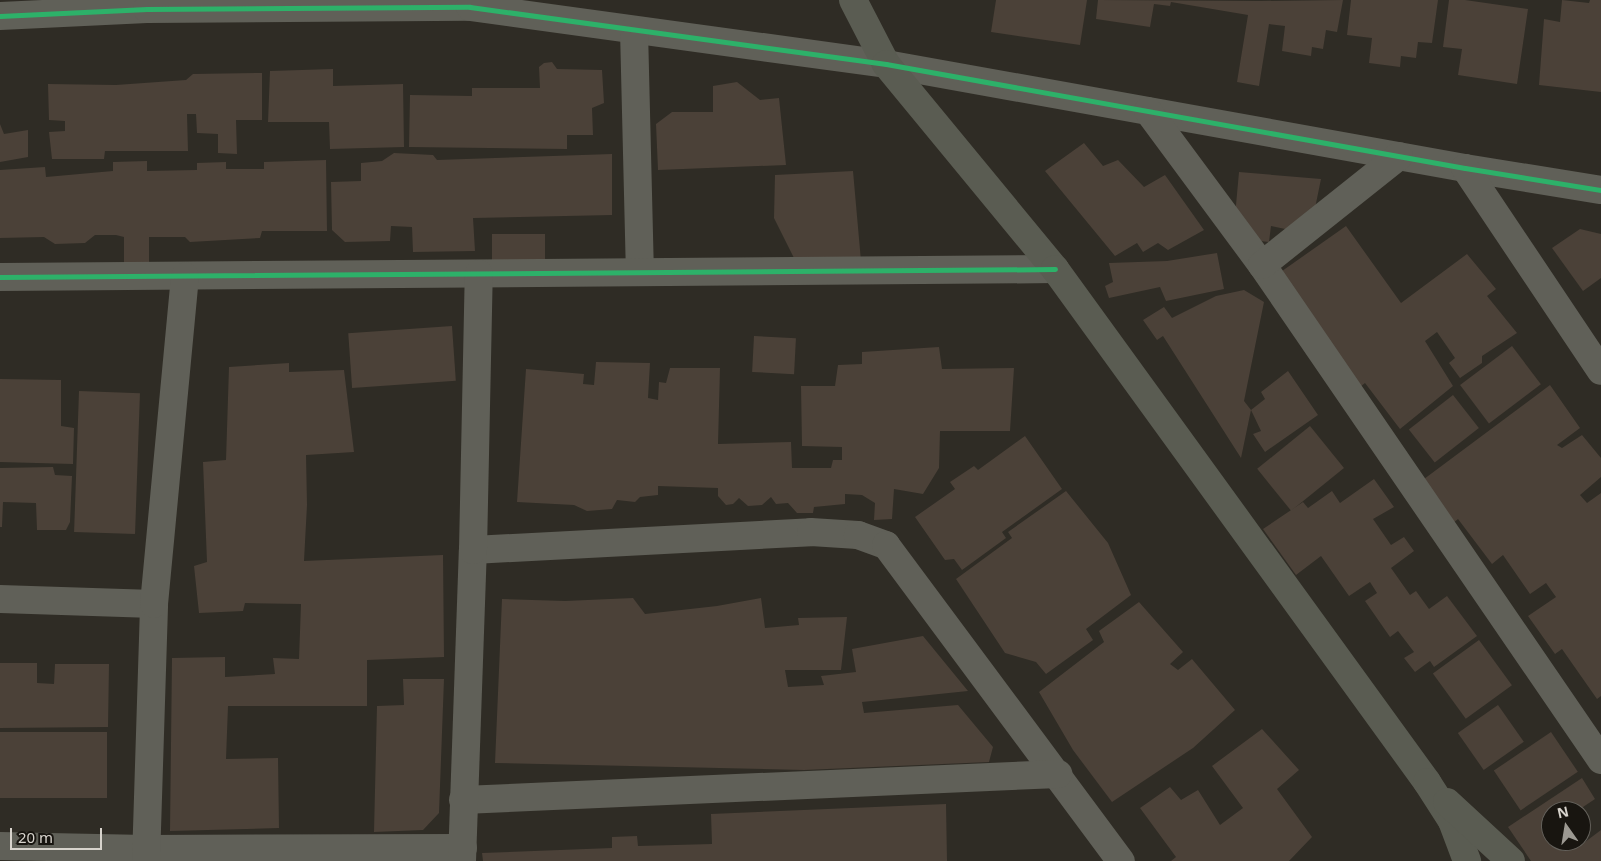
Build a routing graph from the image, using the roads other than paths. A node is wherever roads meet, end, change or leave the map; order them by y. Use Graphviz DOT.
graph roads {
  1 [pos="853,0"];
  2 [pos="0,16"];
  3 [pos="634,30"];
  4 [pos="886,64"];
  5 [pos="1148,111"];
  6 [pos="1399,156"];
  7 [pos="1466,168"];
  8 [pos="1601,190"];
  9 [pos="1262,265"];
  10 [pos="1055,269"];
  11 [pos="640,272"];
  12 [pos="479,274"];
  13 [pos="185,276"];
  14 [pos="0,278"];
  15 [pos="1601,371"];
  16 [pos="473,550"];
  17 [pos="0,600"];
  18 [pos="154,604"];
  19 [pos="1601,760"];
  20 [pos="1058,774"];
  21 [pos="1427,782"];
  22 [pos="463,800"];
  23 [pos="0,846"];
  24 [pos="146,855"];
  25 [pos="462,855"];
  26 [pos="1121,861"];
  27 [pos="1467,861"];
  28 [pos="1511,861"];
  1 -- 4 [label="main road"];
  2 -- 3 [label="street"];
  3 -- 4 [label="street"];
  3 -- 11 [label="street"];
  4 -- 5 [label="street"];
  4 -- 10 [label="main road"];
  5 -- 6 [label="street"];
  5 -- 9 [label="street"];
  6 -- 7 [label="street"];
  6 -- 9 [label="street"];
  7 -- 8 [label="street"];
  7 -- 15 [label="street"];
  9 -- 19 [label="street"];
  10 -- 11 [label="street"];
  10 -- 21 [label="main road"];
  11 -- 12 [label="street"];
  12 -- 13 [label="street"];
  12 -- 16 [label="street"];
  13 -- 14 [label="street"];
  13 -- 18 [label="street"];
  16 -- 20 [label="street"];
  16 -- 22 [label="street"];
  17 -- 18 [label="street"];
  18 -- 24 [label="street"];
  20 -- 22 [label="street"];
  20 -- 26 [label="street"];
  21 -- 27 [label="main road"];
  21 -- 28 [label="main road"];
  22 -- 25 [label="street"];
  23 -- 24 [label="street"];
  24 -- 25 [label="street"];
}
